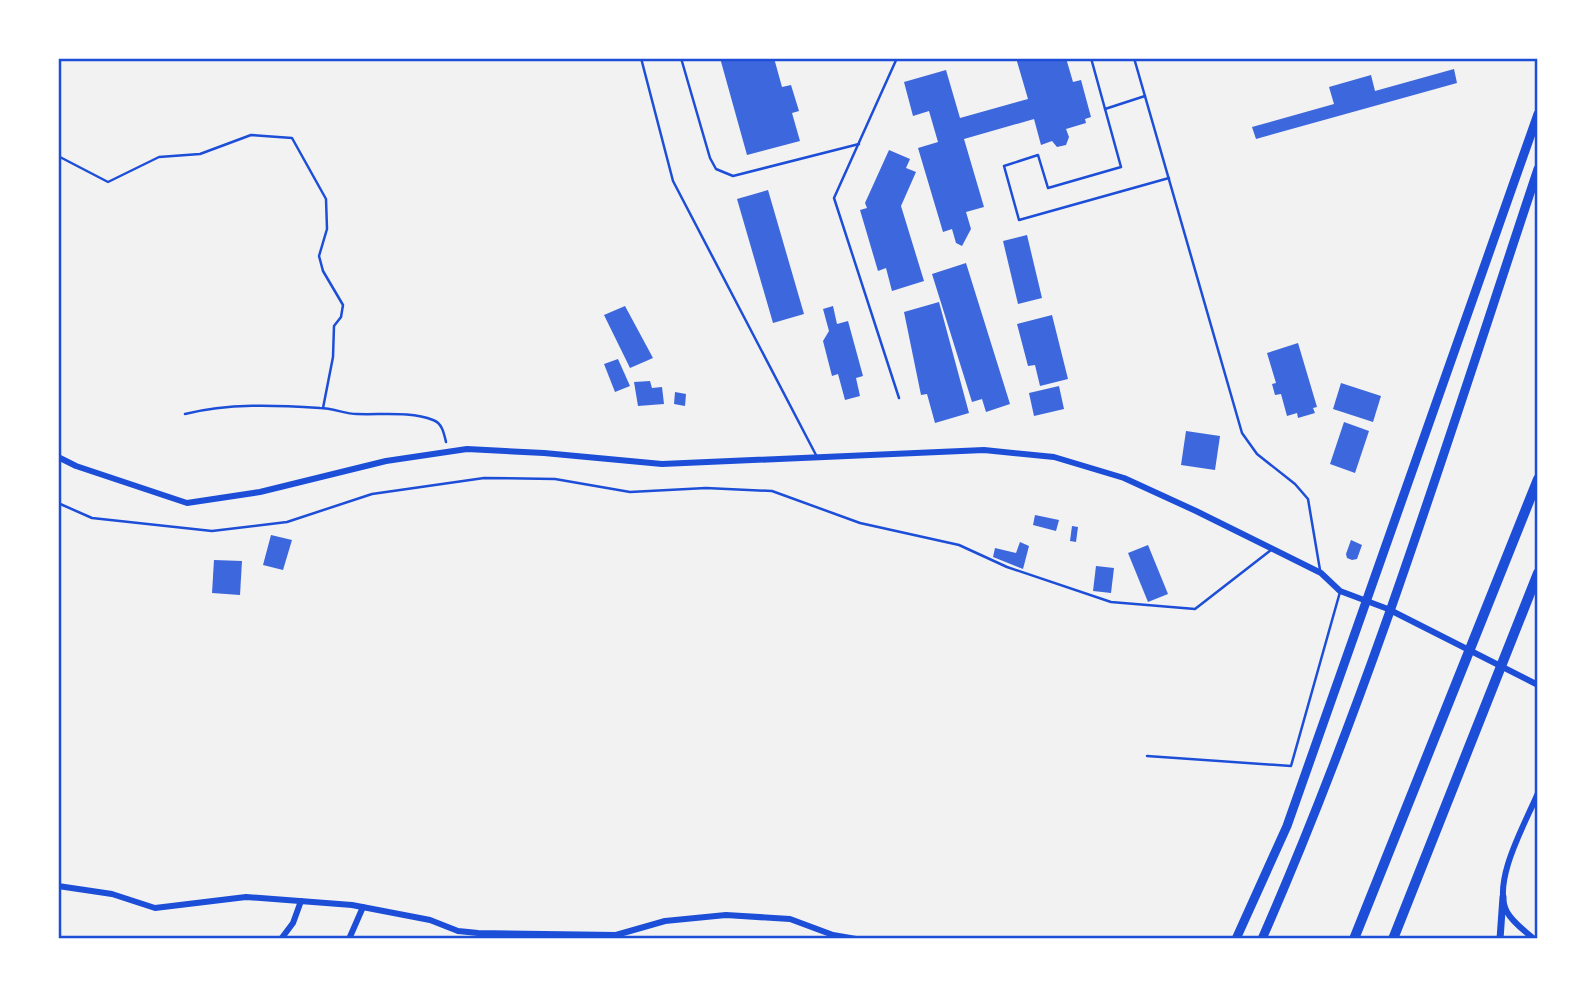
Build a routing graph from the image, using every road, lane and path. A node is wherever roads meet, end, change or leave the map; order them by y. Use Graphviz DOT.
graph roads {
  1 [pos="641,58"];
  2 [pos="681,58"];
  3 [pos="897,58"];
  4 [pos="1091,58"];
  5 [pos="1134,58"];
  6 [pos="1146,96"];
  7 [pos="1105,109"];
  8 [pos="1538,114"];
  9 [pos="860,143"];
  10 [pos="58,156"];
  11 [pos="1538,169"];
  12 [pos="1169,178"];
  13 [pos="899,398"];
  14 [pos="323,408"];
  15 [pos="185,414"];
  16 [pos="448,452"];
  17 [pos="816,455"];
  18 [pos="58,457"];
  19 [pos="1538,479"];
  20 [pos="58,503"];
  21 [pos="1273,548"];
  22 [pos="1321,573"];
  23 [pos="1538,573"];
  24 [pos="1340,591"];
  25 [pos="1368,601"];
  26 [pos="1388,610"];
  27 [pos="1538,685"];
  28 [pos="1147,756"];
  29 [pos="1538,793"];
  30 [pos="58,886"];
  31 [pos="1503,897"];
  32 [pos="301,901"];
  33 [pos="363,907"];
  34 [pos="282,939"];
  35 [pos="349,939"];
  36 [pos="856,939"];
  37 [pos="1236,939"];
  38 [pos="1262,939"];
  39 [pos="1354,939"];
  40 [pos="1393,939"];
  41 [pos="1500,939"];
  42 [pos="1534,939"];
  1 -- 17 [label="lane"];
  2 -- 9 [label="lane"];
  3 -- 9 [label="lane"];
  4 -- 7 [label="lane"];
  5 -- 6 [label="lane"];
  6 -- 7 [label="lane"];
  6 -- 12 [label="lane"];
  7 -- 12 [label="lane"];
  8 -- 25 [label="main road"];
  9 -- 13 [label="lane"];
  10 -- 14 [label="path"];
  11 -- 26 [label="main road"];
  12 -- 22 [label="lane"];
  14 -- 15 [label="path"];
  14 -- 16 [label="path"];
  16 -- 17 [label="street"];
  16 -- 18 [label="street"];
  17 -- 21 [label="street"];
  19 -- 39 [label="highway"];
  20 -- 21 [label="lane"];
  21 -- 22 [label="street"];
  22 -- 24 [label="street"];
  23 -- 40 [label="highway"];
  24 -- 25 [label="street"];
  24 -- 28 [label="lane"];
  25 -- 26 [label="street"];
  25 -- 37 [label="main road"];
  26 -- 27 [label="street"];
  26 -- 38 [label="main road"];
  29 -- 31 [label="street"];
  30 -- 32 [label="street"];
  31 -- 41 [label="street"];
  31 -- 42 [label="street"];
  32 -- 33 [label="street"];
  32 -- 34 [label="street"];
  33 -- 35 [label="street"];
  33 -- 36 [label="street"];
}
